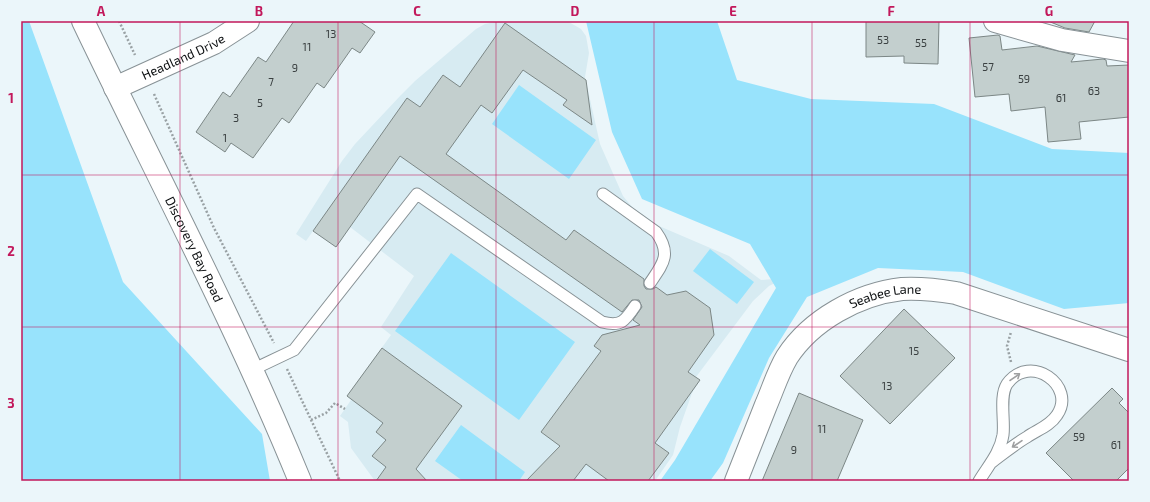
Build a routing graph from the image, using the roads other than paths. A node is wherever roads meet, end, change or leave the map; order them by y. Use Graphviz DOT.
graph roads {
  1 [pos="83,21"];
  2 [pos="248,21"];
  3 [pos="995,21"];
  4 [pos="1129,51"];
  5 [pos="115,88"];
  6 [pos="603,194"];
  7 [pos="650,283"];
  8 [pos="635,306"];
  9 [pos="1129,350"];
  10 [pos="252,370"];
  11 [pos="992,462"];
  12 [pos="300,481"];
  13 [pos="736,481"];
  14 [pos="979,481"];
  1 -- 5 [label="street, Discovery Bay Road"];
  2 -- 5 [label="street, Headland Drive"];
  3 -- 4 [label="street"];
  5 -- 10 [label="street, Discovery Bay Road"];
  6 -- 7 [label="lane"];
  8 -- 10 [label="lane"];
  9 -- 13 [label="street, Seabee Lane"];
  10 -- 12 [label="street, Discovery Bay Road"];
  11 -- 11 [label="lane, one-way"];
  11 -- 14 [label="lane"];
}
